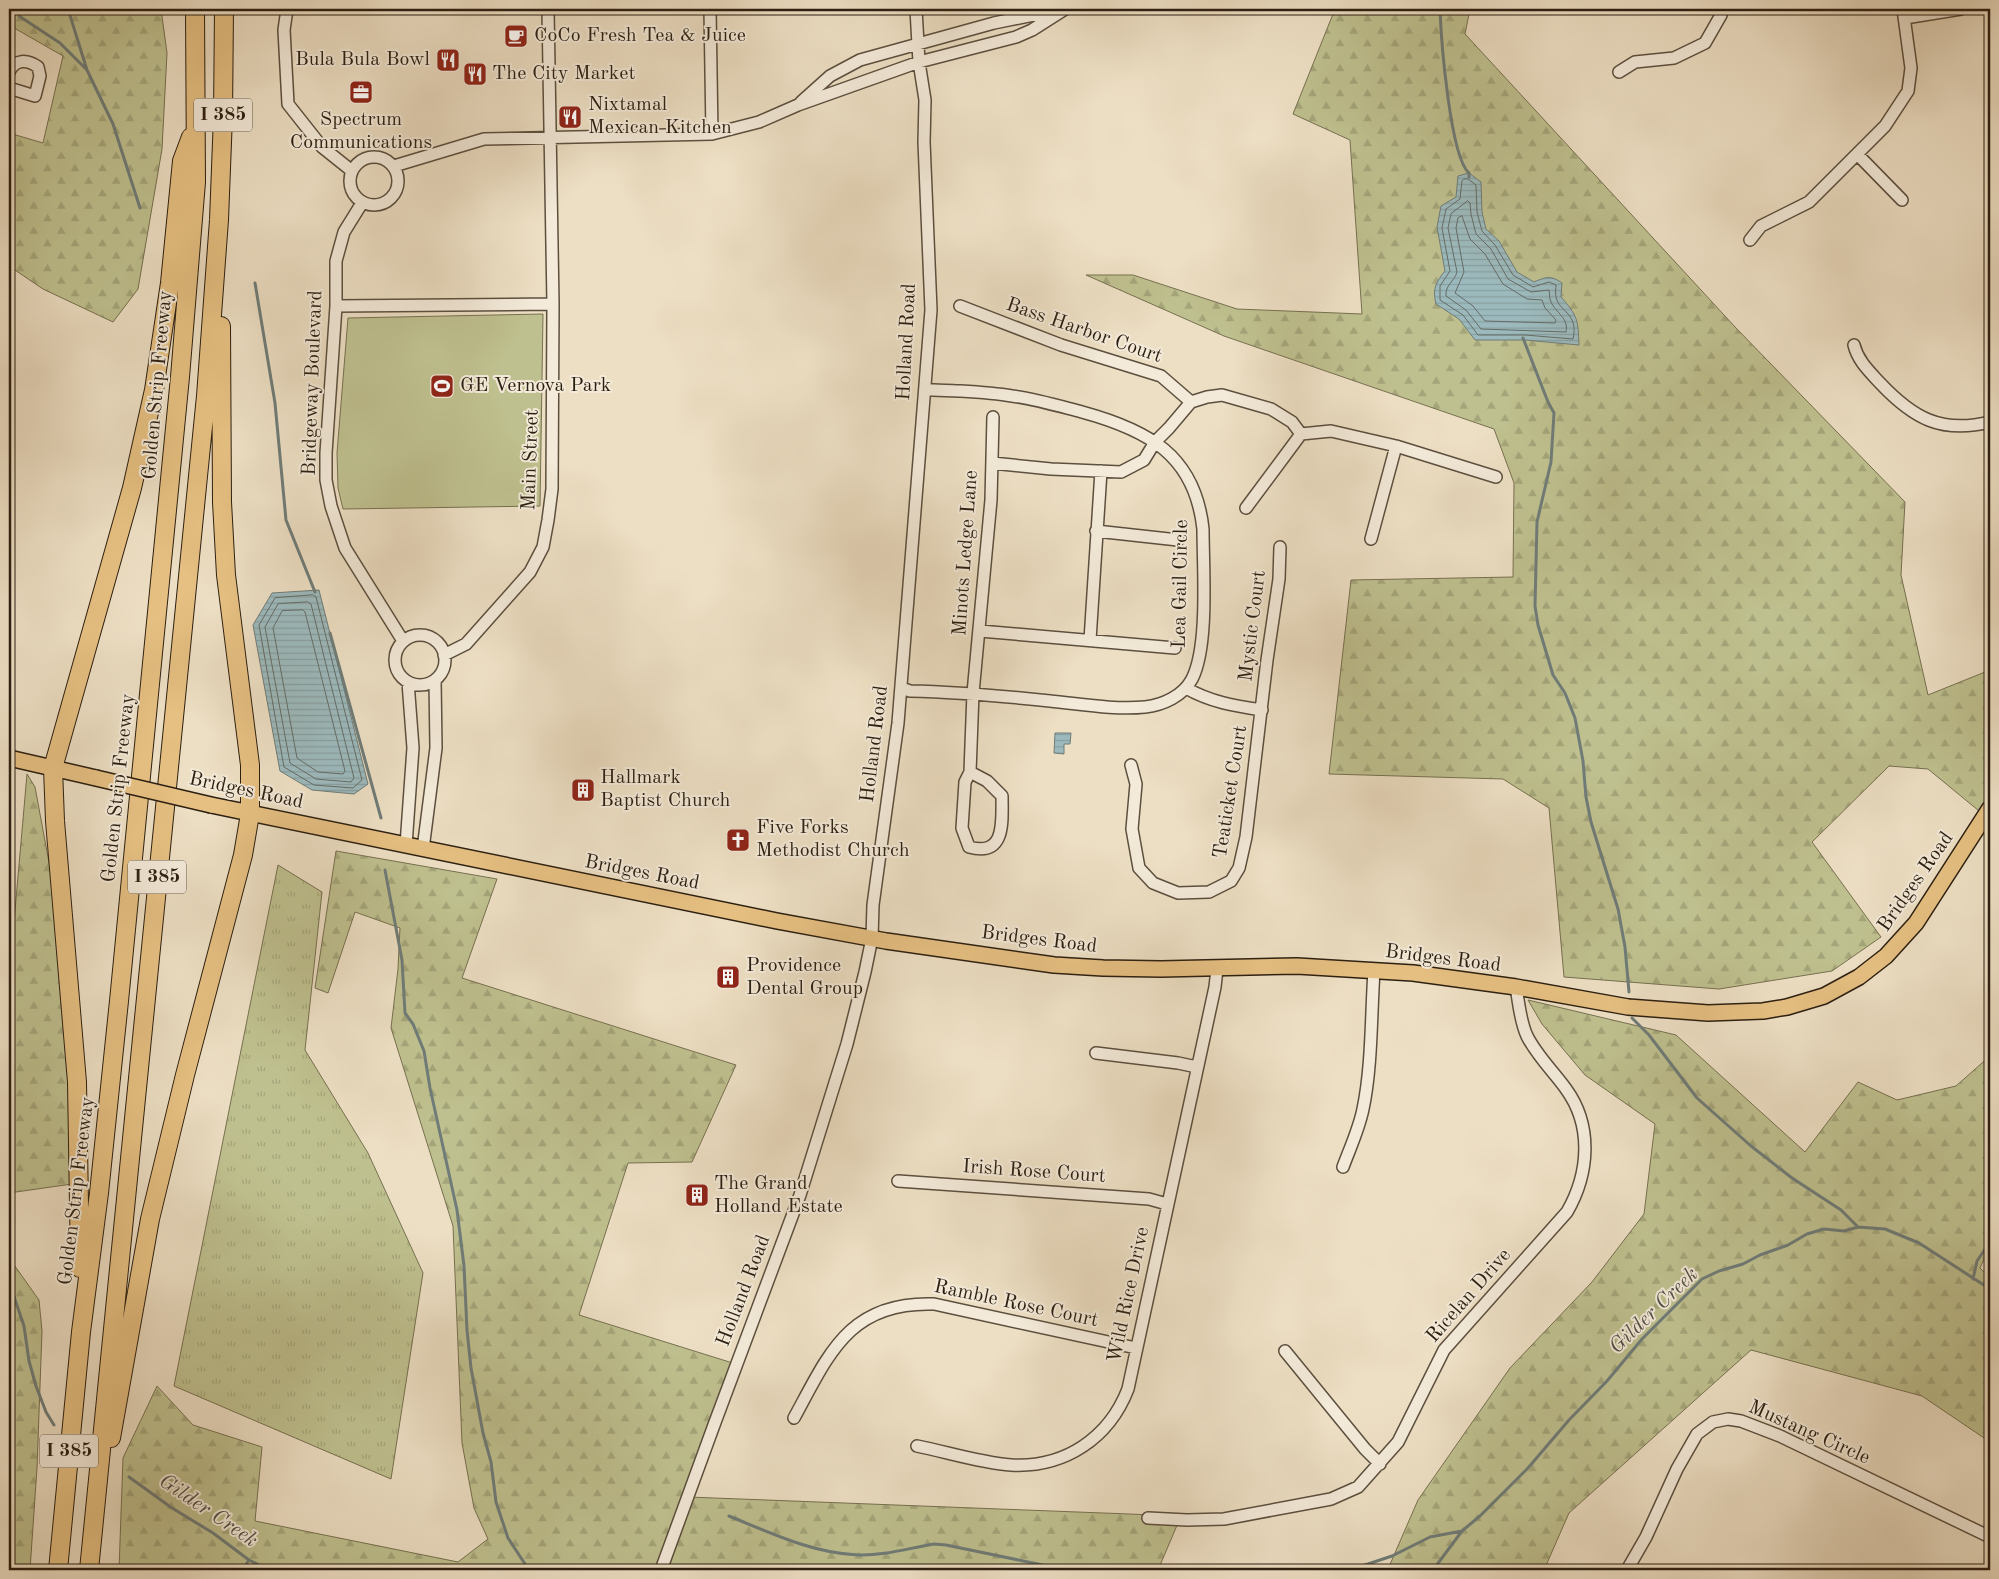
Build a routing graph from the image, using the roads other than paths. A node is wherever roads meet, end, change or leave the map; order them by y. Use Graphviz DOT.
graph roads {
  1 [pos="196,9"];
  2 [pos="224,9"];
  3 [pos="287,9"];
  4 [pos="548,9"];
  5 [pos="710,9"];
  6 [pos="916,9"];
  7 [pos="1064,9"];
  8 [pos="1720,9"];
  9 [pos="1961,9"];
  10 [pos="1904,13"];
  11 [pos="918,44"];
  12 [pos="919,62"];
  13 [pos="9,72"];
  14 [pos="1620,72"];
  15 [pos="9,88"];
  16 [pos="798,104"];
  17 [pos="195,122"];
  18 [pos="712,134"];
  19 [pos="551,136"];
  20 [pos="1858,154"];
  21 [pos="394,166"];
  22 [pos="352,171"];
  23 [pos="1902,200"];
  24 [pos="362,203"];
  25 [pos="219,220"];
  26 [pos="1750,240"];
  27 [pos="553,304"];
  28 [pos="336,306"];
  29 [pos="960,306"];
  30 [pos="1854,345"];
  31 [pos="925,389"];
  32 [pos="1191,402"];
  33 [pos="993,416"];
  34 [pos="1990,422"];
  35 [pos="1301,434"];
  36 [pos="1155,442"];
  37 [pos="1396,446"];
  38 [pos="992,463"];
  39 [pos="1102,471"];
  40 [pos="1496,477"];
  41 [pos="1246,508"];
  42 [pos="1096,532"];
  43 [pos="1371,538"];
  44 [pos="1178,540"];
  45 [pos="1280,547"];
  46 [pos="980,631"];
  47 [pos="1090,640"];
  48 [pos="403,641"];
  49 [pos="1175,648"];
  50 [pos="444,655"];
  51 [pos="436,680"];
  52 [pos="408,682"];
  53 [pos="901,688"];
  54 [pos="1186,688"];
  55 [pos="973,693"];
  56 [pos="1262,710"];
  57 [pos="9,758"];
  58 [pos="1131,765"];
  59 [pos="53,768"];
  60 [pos="970,772"];
  61 [pos="1990,808"];
  62 [pos="250,814"];
  63 [pos="406,846"];
  64 [pos="423,849"];
  65 [pos="872,938"];
  66 [pos="1217,969"];
  67 [pos="1374,971"];
  68 [pos="1516,987"];
  69 [pos="1096,1053"];
  70 [pos="1197,1067"];
  71 [pos="1343,1167"];
  72 [pos="898,1181"];
  73 [pos="1167,1204"];
  74 [pos="80,1332"];
  75 [pos="1136,1348"];
  76 [pos="1285,1351"];
  77 [pos="794,1418"];
  78 [pos="917,1446"];
  79 [pos="1380,1464"];
  80 [pos="1148,1518"];
  81 [pos="91,1532"];
  82 [pos="1990,1537"];
  83 [pos="58,1570"];
  84 [pos="89,1570"];
  85 [pos="661,1570"];
  86 [pos="1627,1570"];
  1 -- 17 [label="highway, Golden Strip Freeway / I 385"];
  2 -- 25 [label="highway, I 385"];
  3 -- 22 [label="street"];
  4 -- 19 [label="street, Main Street"];
  5 -- 18 [label="street"];
  6 -- 11 [label="street, Holland Road"];
  7 -- 11 [label="street"];
  7 -- 12 [label="street"];
  8 -- 14 [label="street"];
  9 -- 10 [label="street"];
  10 -- 20 [label="street"];
  11 -- 12 [label="street, Holland Road"];
  11 -- 16 [label="street"];
  12 -- 16 [label="street"];
  12 -- 31 [label="street, Holland Road"];
  13 -- 15 [label="street"];
  16 -- 18 [label="street"];
  17 -- 59 [label="highway"];
  17 -- 74 [label="highway, Golden Strip Freeway / I 385"];
  18 -- 19 [label="street"];
  19 -- 21 [label="street"];
  19 -- 27 [label="street, Main Street"];
  20 -- 23 [label="street"];
  20 -- 26 [label="street"];
  21 -- 22 [label="street"];
  21 -- 24 [label="street"];
  22 -- 24 [label="street"];
  24 -- 28 [label="street, Bridgeway Boulevard"];
  25 -- 62 [label="highway"];
  25 -- 81 [label="highway, I 385"];
  27 -- 28 [label="street"];
  27 -- 50 [label="street, Main Street"];
  28 -- 48 [label="street, Bridgeway Boulevard"];
  29 -- 32 [label="street, Bass Harbor Court"];
  30 -- 34 [label="street"];
  31 -- 36 [label="street, Lea Gail Circle"];
  31 -- 53 [label="street, Holland Road"];
  32 -- 35 [label="street"];
  32 -- 36 [label="street"];
  33 -- 38 [label="street, Minots Ledge Lane"];
  35 -- 37 [label="street"];
  35 -- 41 [label="street"];
  36 -- 39 [label="street"];
  36 -- 54 [label="street, Lea Gail Circle"];
  37 -- 40 [label="street"];
  37 -- 43 [label="street"];
  38 -- 39 [label="street"];
  38 -- 46 [label="street, Minots Ledge Lane"];
  39 -- 42 [label="street"];
  42 -- 44 [label="street"];
  42 -- 47 [label="street"];
  45 -- 56 [label="street, Mystic Court"];
  46 -- 47 [label="street"];
  46 -- 55 [label="street, Minots Ledge Lane"];
  47 -- 49 [label="street"];
  48 -- 50 [label="street"];
  48 -- 52 [label="street"];
  50 -- 51 [label="street"];
  51 -- 52 [label="street"];
  51 -- 64 [label="street"];
  52 -- 63 [label="street"];
  53 -- 55 [label="street"];
  53 -- 65 [label="street, Holland Road"];
  54 -- 55 [label="street"];
  54 -- 56 [label="street"];
  55 -- 60 [label="street, Minots Ledge Lane"];
  56 -- 58 [label="street, Teaticket Court"];
  57 -- 59 [label="main road, Bridges Road"];
  59 -- 62 [label="main road, Bridges Road, bridge"];
  59 -- 74 [label="highway"];
  60 -- 60 [label="street, Minots Ledge Lane"];
  61 -- 68 [label="main road, Bridges Road"];
  62 -- 63 [label="main road, Bridges Road"];
  62 -- 81 [label="highway"];
  63 -- 64 [label="main road, Bridges Road"];
  64 -- 65 [label="main road, Bridges Road"];
  65 -- 66 [label="main road, Bridges Road"];
  65 -- 85 [label="street, Holland Road"];
  66 -- 67 [label="main road, Bridges Road"];
  66 -- 70 [label="street, Wild Rice Drive"];
  67 -- 68 [label="main road, Bridges Road"];
  67 -- 71 [label="street"];
  68 -- 79 [label="street, Ricelan Drive"];
  69 -- 70 [label="street"];
  70 -- 73 [label="street, Wild Rice Drive"];
  72 -- 73 [label="street, Irish Rose Court"];
  73 -- 75 [label="street, Wild Rice Drive"];
  74 -- 83 [label="highway, Golden Strip Freeway / I 385"];
  75 -- 77 [label="street, Ramble Rose Court"];
  75 -- 78 [label="street, Wild Rice Drive"];
  76 -- 79 [label="street"];
  79 -- 80 [label="street, Ricelan Drive"];
  81 -- 84 [label="highway, I 385"];
  82 -- 86 [label="street, Mustang Circle"];
}
